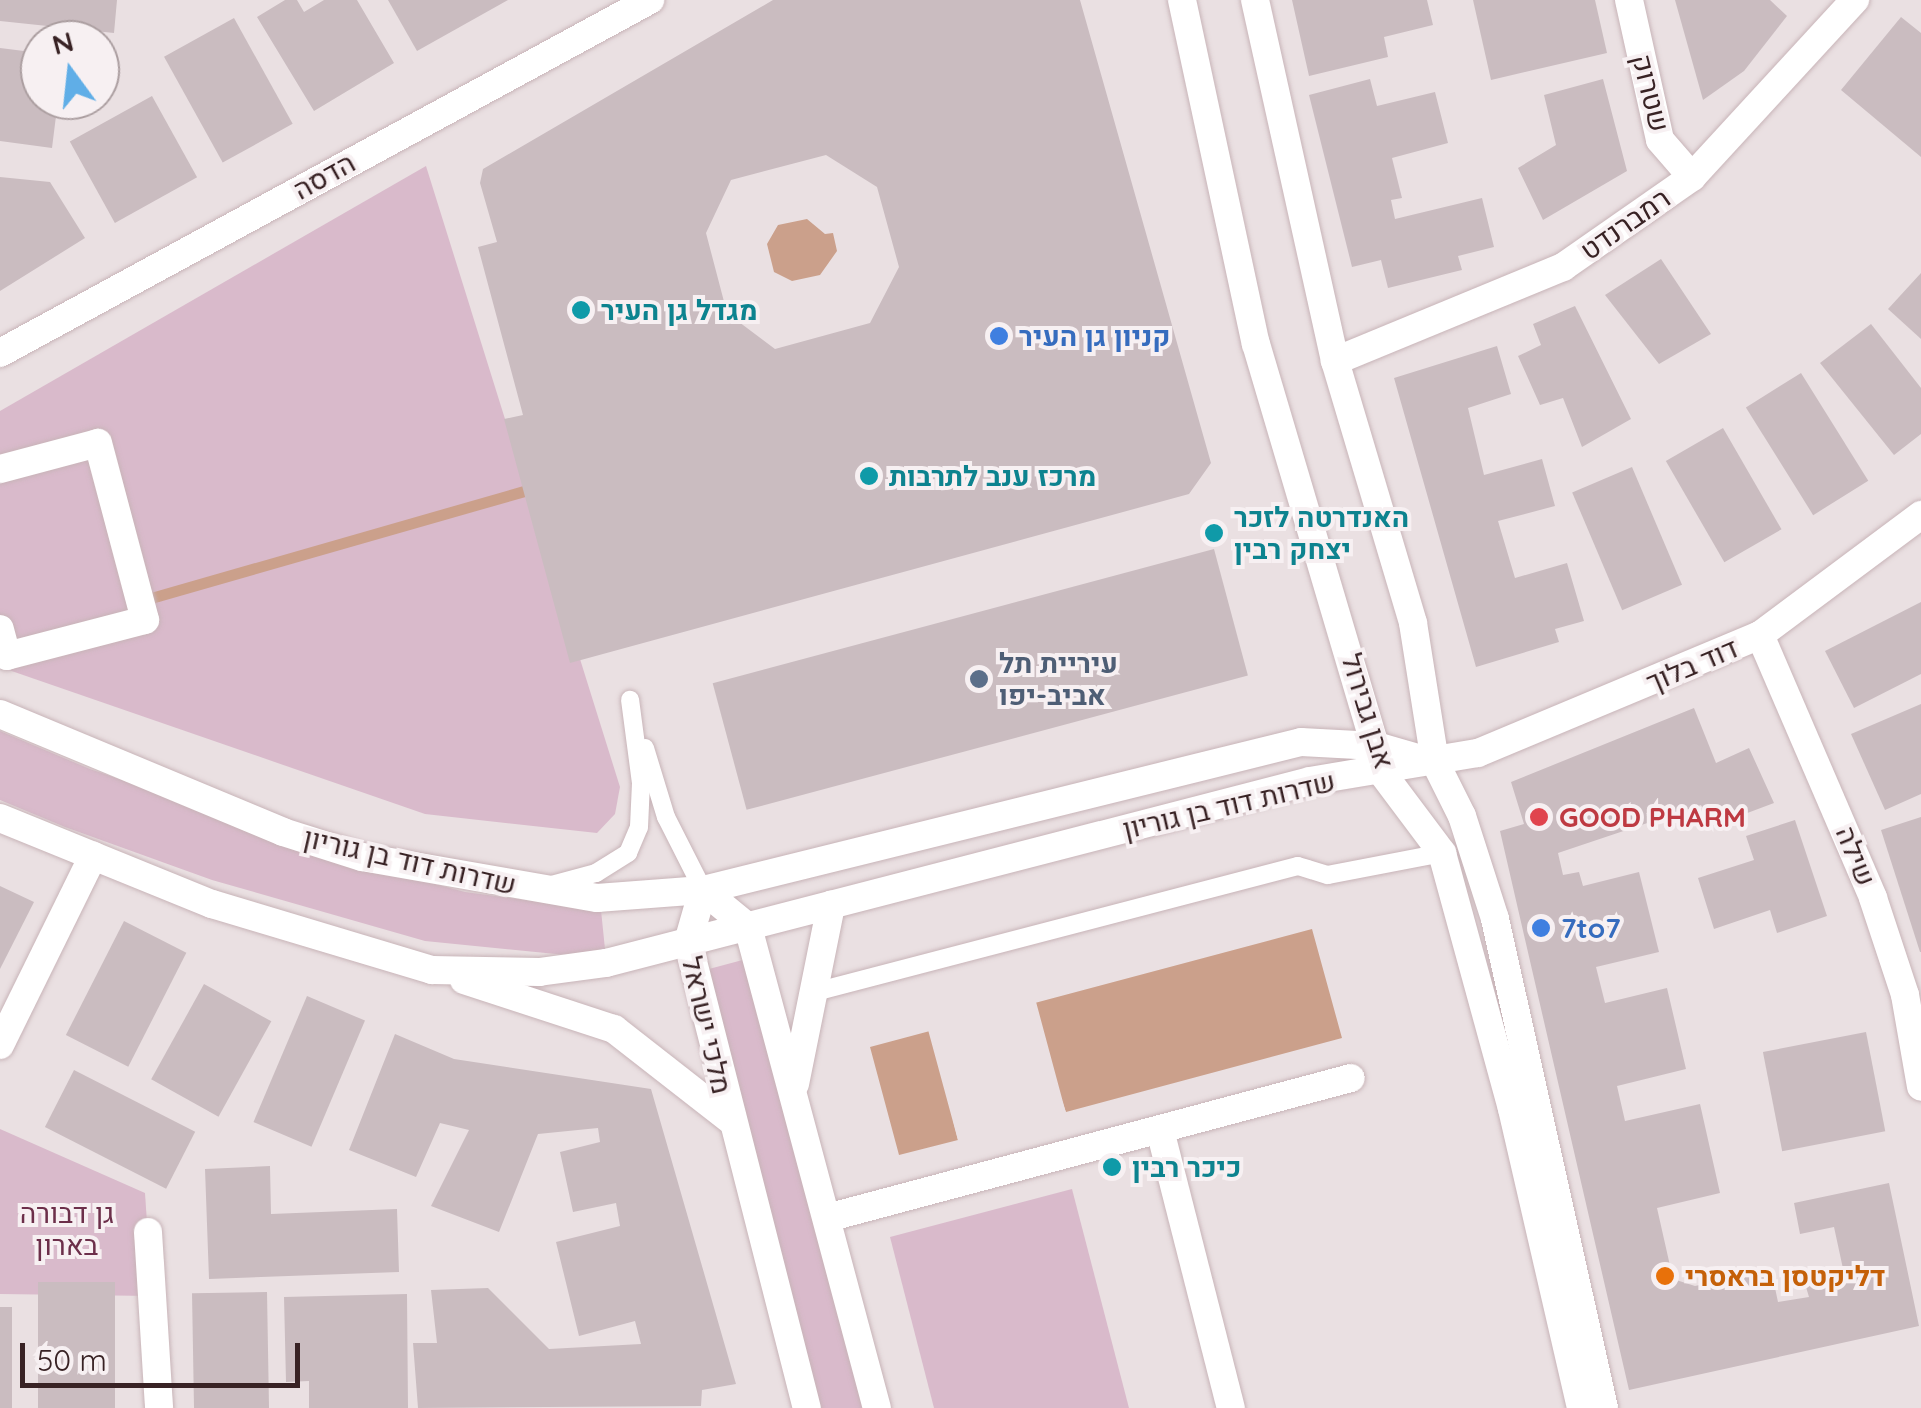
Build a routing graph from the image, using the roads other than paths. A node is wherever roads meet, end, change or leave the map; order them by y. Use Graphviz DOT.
graph roads {
  1 [pos="650,0"];
  2 [pos="1182,0"];
  3 [pos="1255,0"];
  4 [pos="1629,0"];
  5 [pos="1855,0"];
  6 [pos="1692,177"];
  7 [pos="0,353"];
  8 [pos="1335,362"];
  9 [pos="0,469"];
  10 [pos="1921,515"];
  11 [pos="0,629"];
  12 [pos="1760,635"];
  13 [pos="0,714"];
  14 [pos="1380,760"];
  15 [pos="1434,762"];
  16 [pos="0,818"];
  17 [pos="1442,853"];
  18 [pos="94,856"];
  19 [pos="537,889"];
  20 [pos="703,890"];
  21 [pos="831,905"];
  22 [pos="748,926"];
  23 [pos="688,942"];
  24 [pos="432,970"];
  25 [pos="811,992"];
  26 [pos="1913,994"];
  27 [pos="0,1044"];
  28 [pos="1351,1078"];
  29 [pos="1921,1087"];
  30 [pos="793,1095"];
  31 [pos="729,1118"];
  32 [pos="1160,1130"];
  33 [pos="826,1218"];
  34 [pos="148,1232"];
  35 [pos="159,1408"];
  36 [pos="807,1408"];
  37 [pos="878,1408"];
  38 [pos="1230,1408"];
  39 [pos="1580,1408"];
  40 [pos="1604,1408"];
  1 -- 7 [label="street, הדסה"];
  2 -- 14 [label="street, אבן גבירול"];
  3 -- 8 [label="street, אבן גבירול"];
  4 -- 6 [label="street, שטרוק"];
  5 -- 6 [label="street, רמברנדט"];
  6 -- 8 [label="street, רמברנדט"];
  8 -- 15 [label="street, אבן גבירול"];
  9 -- 11 [label="street"];
  10 -- 12 [label="street, דוד בלוך"];
  12 -- 15 [label="street, דוד בלוך"];
  12 -- 26 [label="street, שילה"];
  13 -- 19 [label="street, שדרות דוד בן גוריון"];
  14 -- 15 [label="street, שדרות דוד בן גוריון"];
  14 -- 17 [label="street, אבן גבירול"];
  14 -- 20 [label="street, שדרות דוד בן גוריון"];
  14 -- 21 [label="street, שדרות דוד בן גוריון"];
  15 -- 40 [label="street, אבן גבירול"];
  16 -- 18 [label="street, שדרות דוד בן גוריון"];
  17 -- 25 [label="lane"];
  17 -- 39 [label="street, אבן גבירול"];
  18 -- 24 [label="street, שדרות דוד בן גוריון"];
  18 -- 27 [label="street"];
  19 -- 20 [label="street, שדרות דוד בן גוריון"];
  19 -- 20 [label="lane"];
  20 -- 22 [label="street"];
  20 -- 23 [label="street, מלכי ישראל"];
  21 -- 22 [label="street, שדרות דוד בן גוריון"];
  21 -- 25 [label="street"];
  22 -- 23 [label="street, שדרות דוד בן גוריון"];
  22 -- 30 [label="street"];
  23 -- 24 [label="street, שדרות דוד בן גוריון"];
  23 -- 31 [label="street, מלכי ישראל"];
  24 -- 31 [label="street"];
  25 -- 30 [label="street"];
  26 -- 29 [label="street, שילה"];
  28 -- 32 [label="street"];
  30 -- 33 [label="street"];
  31 -- 36 [label="street, מלכי ישראל"];
  32 -- 33 [label="street"];
  32 -- 38 [label="street"];
  33 -- 37 [label="street"];
  34 -- 35 [label="street"];
}
